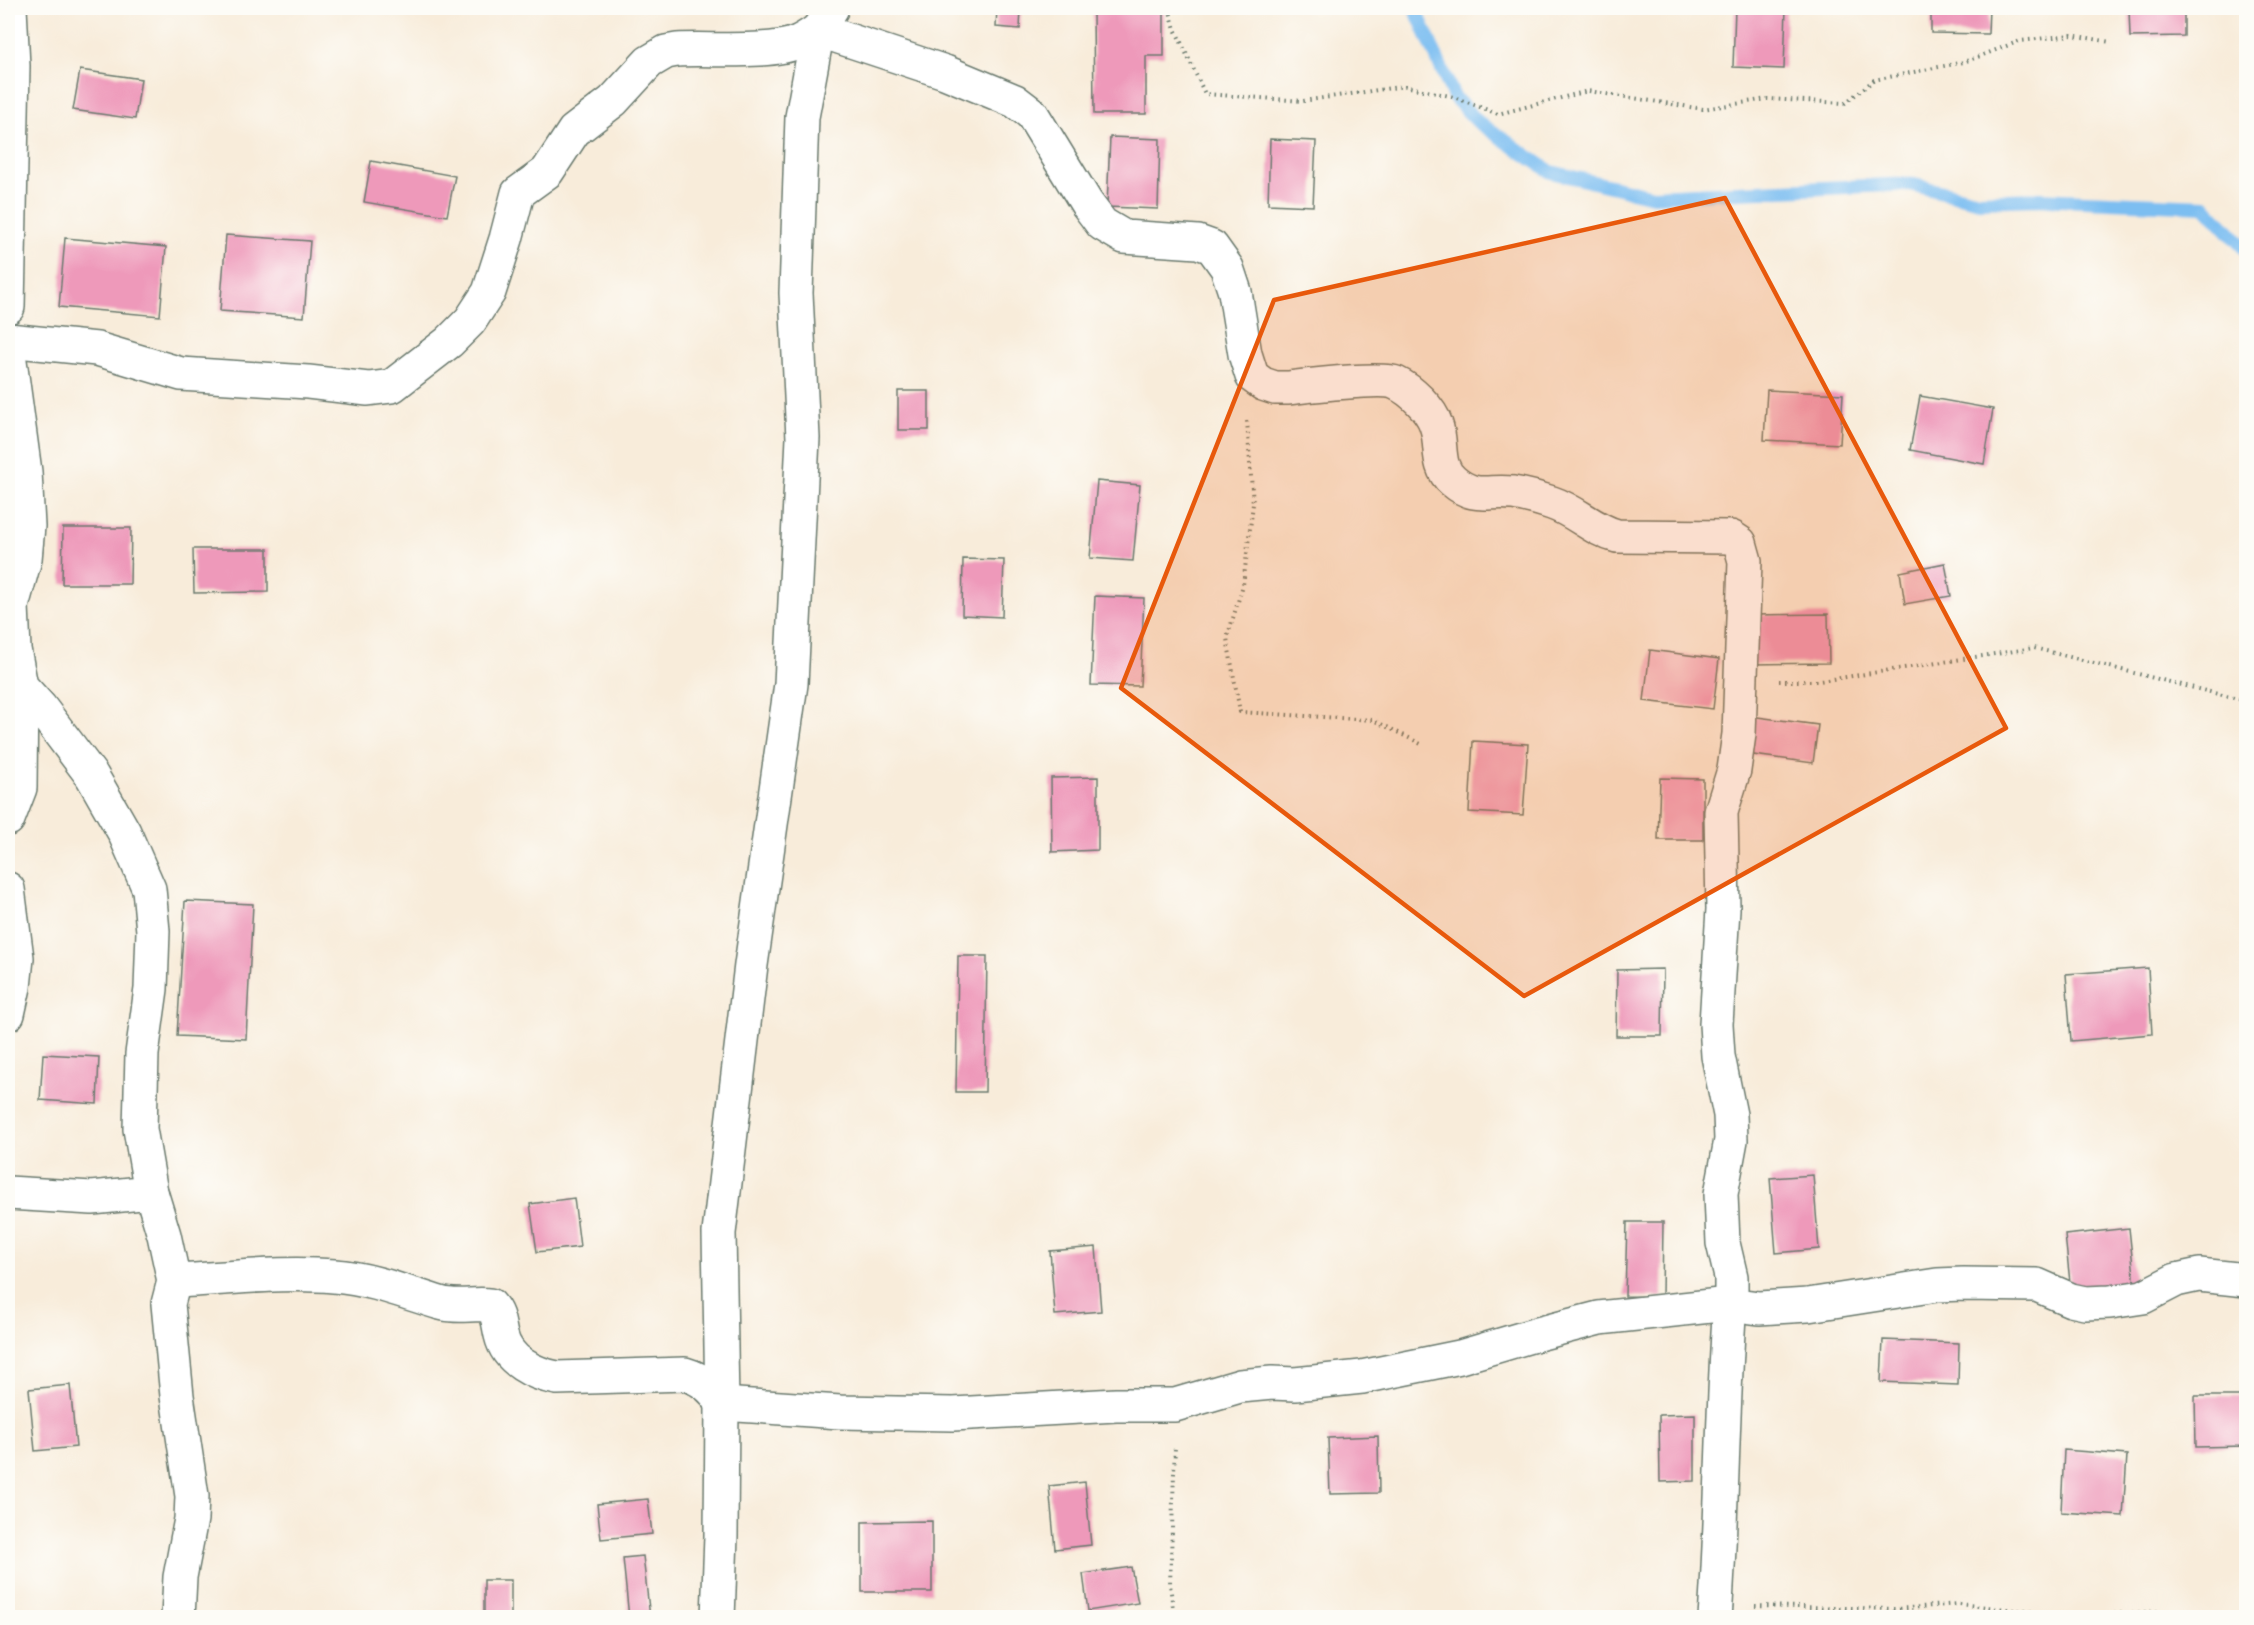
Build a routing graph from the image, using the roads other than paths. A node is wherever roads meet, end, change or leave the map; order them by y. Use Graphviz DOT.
graph roads {
  1 [pos="10,8"];
  2 [pos="825,19"];
  3 [pos="8,307"];
  4 [pos="8,340"];
  5 [pos="8,345"];
  6 [pos="11,391"];
  7 [pos="21,686"];
  8 [pos="8,819"];
  9 [pos="8,889"];
  10 [pos="8,1014"];
  11 [pos="151,1192"];
  12 [pos="8,1193"];
  13 [pos="2247,1280"];
  14 [pos="174,1281"];
  15 [pos="1730,1304"];
  16 [pos="722,1404"];
  17 [pos="1715,1611"];
  18 [pos="178,1617"];
  19 [pos="717,1617"];
  1 -- 3 [label="street"];
  2 -- 4 [label="street"];
  2 -- 15 [label="street"];
  2 -- 16 [label="street"];
  5 -- 6 [label="street"];
  6 -- 7 [label="street"];
  7 -- 8 [label="street"];
  7 -- 11 [label="street"];
  9 -- 10 [label="street"];
  11 -- 12 [label="street"];
  11 -- 14 [label="street"];
  13 -- 15 [label="street"];
  14 -- 16 [label="street"];
  14 -- 18 [label="street"];
  15 -- 16 [label="street"];
  15 -- 17 [label="street"];
  16 -- 19 [label="street"];
}
